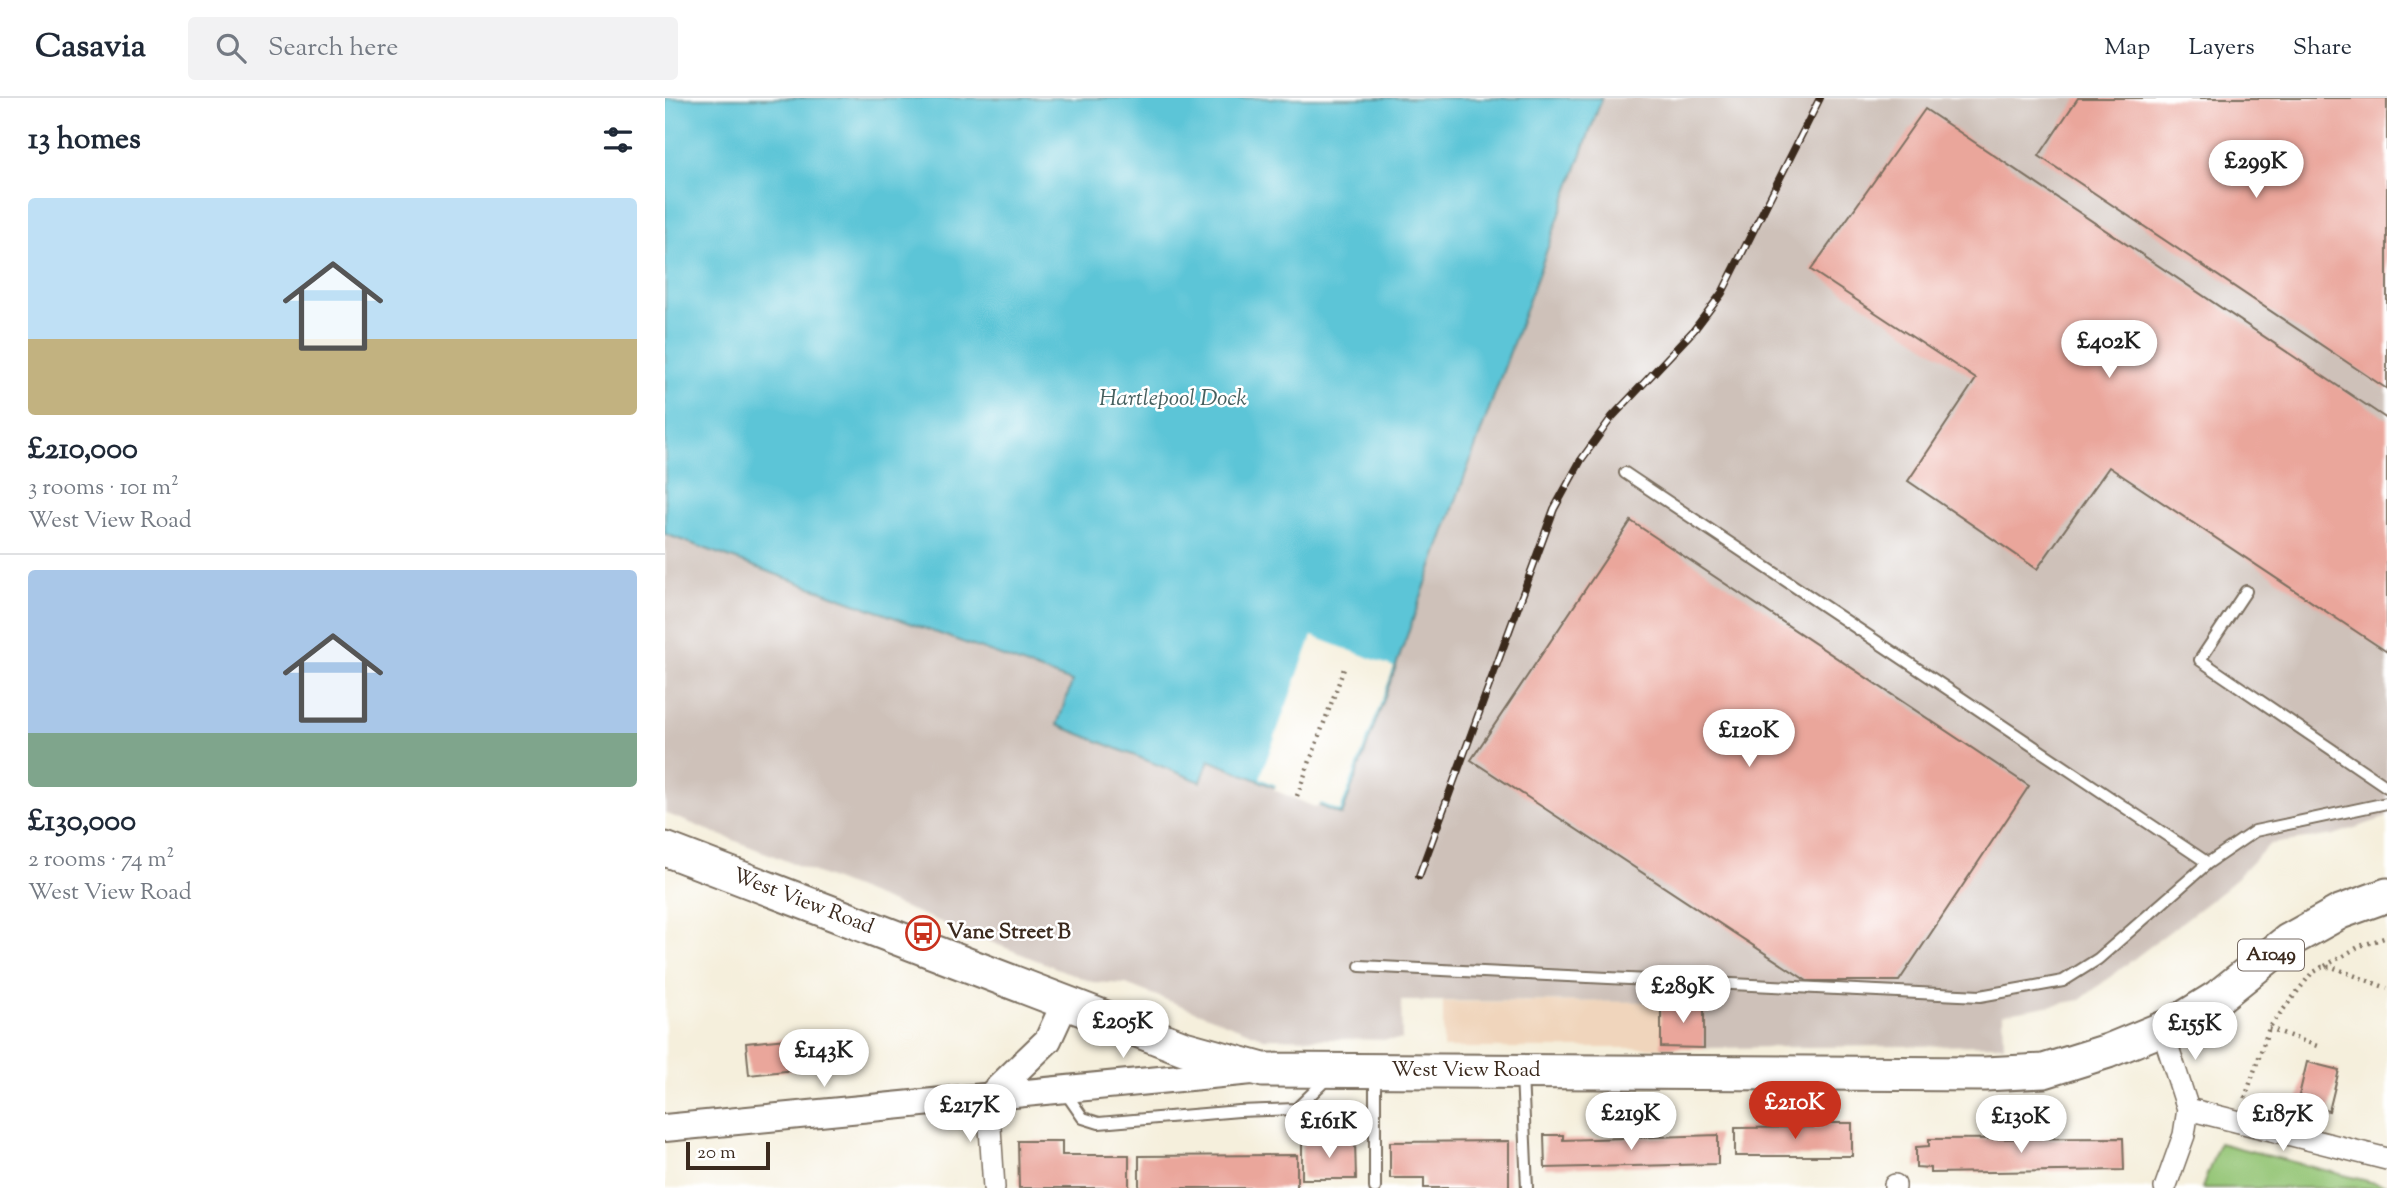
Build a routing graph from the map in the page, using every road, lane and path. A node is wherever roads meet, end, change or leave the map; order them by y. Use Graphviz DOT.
graph roads {
  1 [pos="1625,473"];
  2 [pos="2246,592"];
  3 [pos="1345,666"];
  4 [pos="2387,787"];
  5 [pos="1297,796"];
  6 [pos="2387,803"];
  7 [pos="665,849"];
  8 [pos="2208,863"];
  9 [pos="2387,895"];
  10 [pos="2387,937"];
  11 [pos="1360,966"];
  12 [pos="2322,967"];
  13 [pos="2387,988"];
  14 [pos="1065,1003"];
  15 [pos="2269,1028"];
  16 [pos="2162,1029"];
  17 [pos="2317,1046"];
  18 [pos="1263,1070"];
  19 [pos="1336,1070"];
  20 [pos="1374,1070"];
  21 [pos="1521,1071"];
  22 [pos="1064,1090"];
  23 [pos="988,1098"];
  24 [pos="2188,1109"];
  25 [pos="2229,1118"];
  26 [pos="665,1128"];
  27 [pos="2387,1158"];
  28 [pos="993,1188"];
  29 [pos="1375,1188"];
  30 [pos="1527,1188"];
  31 [pos="2165,1188"];
  1 -- 8 [label="lane"];
  2 -- 4 [label="lane"];
  3 -- 5 [label="path"];
  6 -- 8 [label="lane"];
  7 -- 14 [label="main road, West View Road / A1049"];
  8 -- 11 [label="lane"];
  9 -- 16 [label="main road, West View Road / A1049"];
  10 -- 12 [label="path"];
  12 -- 13 [label="path"];
  12 -- 15 [label="path"];
  14 -- 18 [label="main road, West View Road / A1049"];
  14 -- 23 [label="street"];
  15 -- 17 [label="path"];
  15 -- 25 [label="path"];
  16 -- 21 [label="main road, West View Road / A1049"];
  16 -- 24 [label="street"];
  18 -- 19 [label="main road, West View Road / A1049"];
  18 -- 22 [label="street"];
  19 -- 20 [label="main road, West View Road / A1049"];
  19 -- 22 [label="lane"];
  20 -- 21 [label="main road, West View Road / A1049"];
  20 -- 29 [label="lane"];
  21 -- 30 [label="lane"];
  22 -- 23 [label="street"];
  23 -- 26 [label="street"];
  23 -- 28 [label="street"];
  24 -- 25 [label="street"];
  24 -- 31 [label="street"];
  25 -- 27 [label="street"];
}
